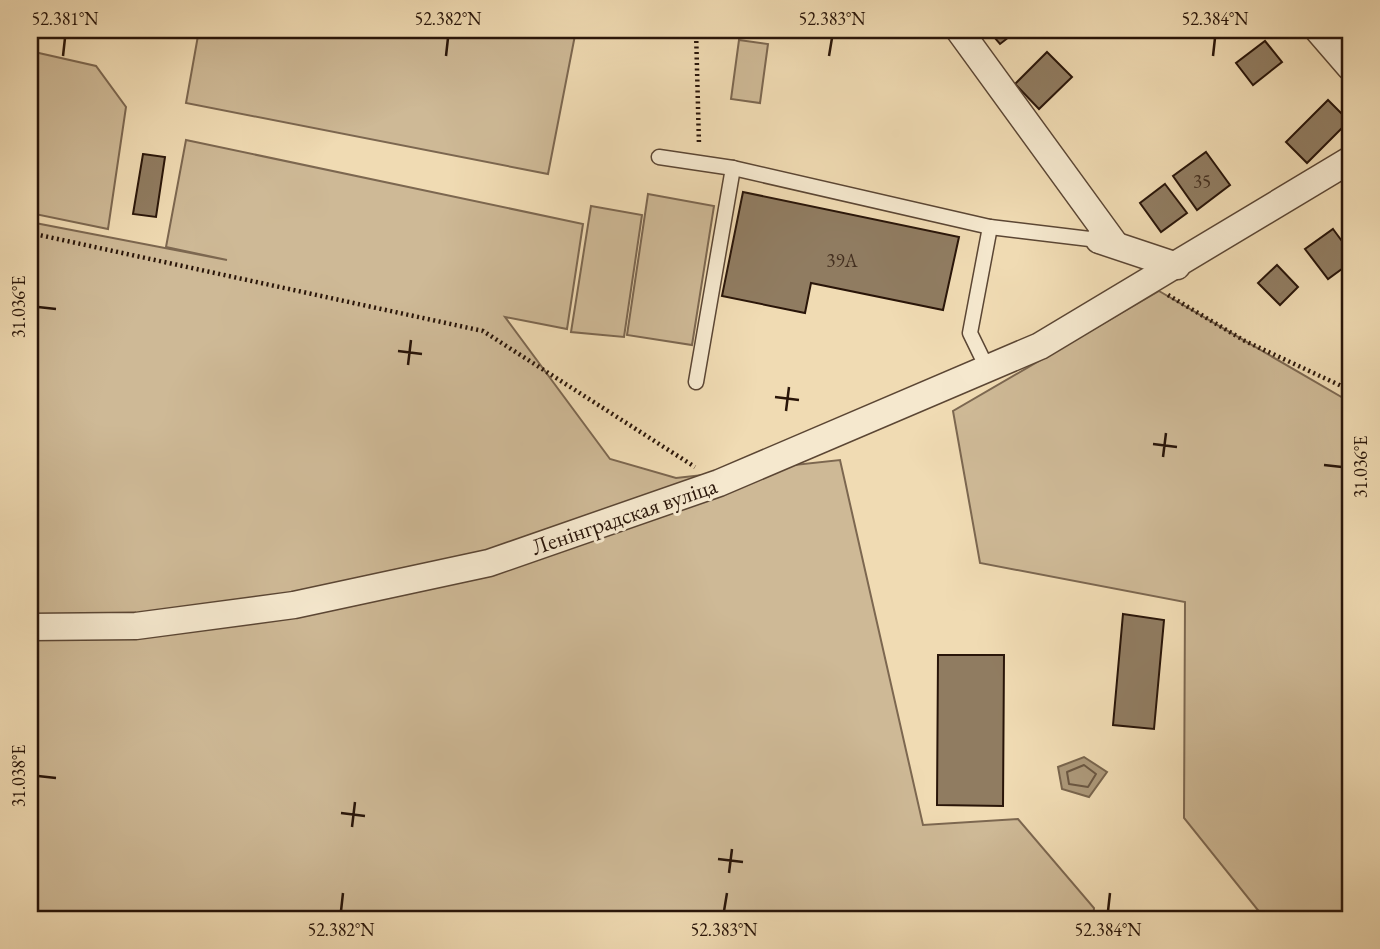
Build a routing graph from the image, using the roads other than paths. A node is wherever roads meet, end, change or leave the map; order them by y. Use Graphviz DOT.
graph roads {
  1 [pos="959,30"];
  2 [pos="1318,30"];
  3 [pos="1350,67"];
  4 [pos="659,157"];
  5 [pos="1350,160"];
  6 [pos="733,168"];
  7 [pos="990,227"];
  8 [pos="1106,241"];
  9 [pos="1177,266"];
  10 [pos="988,370"];
  11 [pos="696,382"];
  12 [pos="30,627"];
  1 -- 8 [label="street"];
  2 -- 3 [label="street"];
  4 -- 6 [label="lane"];
  5 -- 9 [label="street, Ленінградская вуліца"];
  6 -- 7 [label="lane"];
  6 -- 11 [label="lane"];
  7 -- 8 [label="lane"];
  7 -- 10 [label="lane"];
  8 -- 9 [label="street"];
  9 -- 10 [label="street, Ленінградская вуліца"];
  10 -- 12 [label="street, Ленінградская вуліца"];
}
